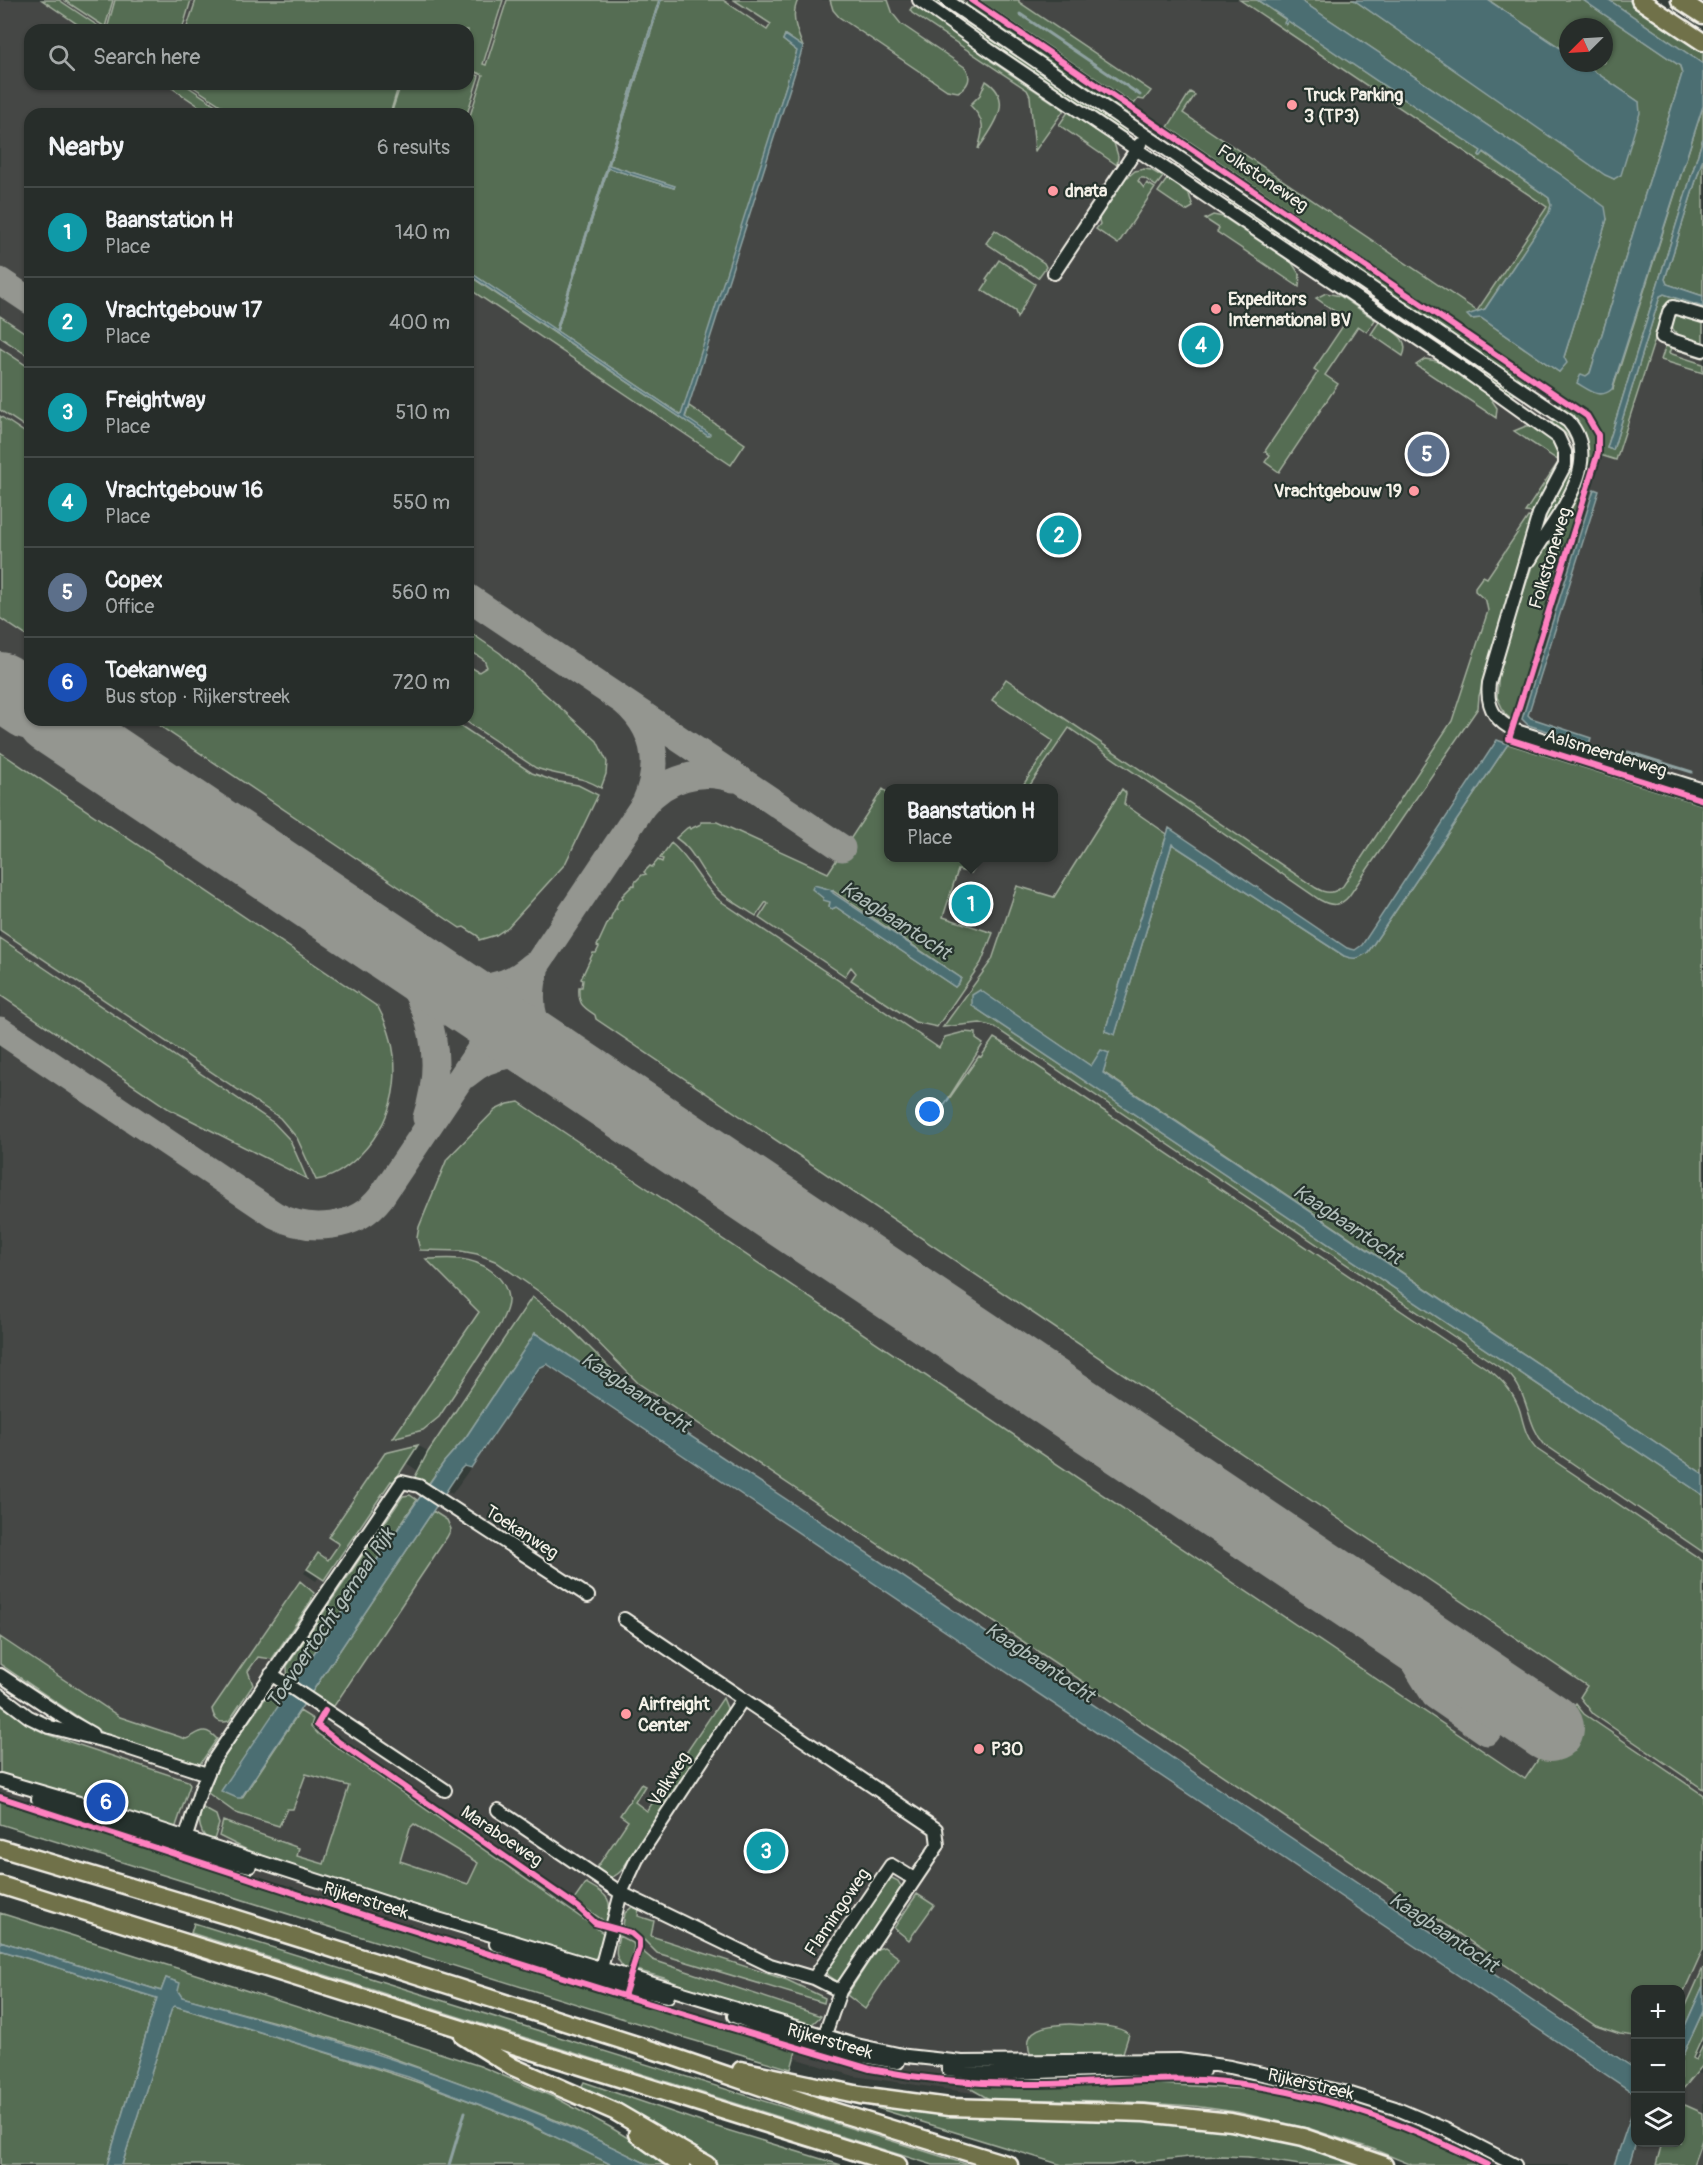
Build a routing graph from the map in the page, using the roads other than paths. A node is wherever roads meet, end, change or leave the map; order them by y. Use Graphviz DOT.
graph roads {
  1 [pos="919,0"];
  2 [pos="946,0"];
  3 [pos="1640,0"];
  4 [pos="1680,0"];
  5 [pos="1703,15"];
  6 [pos="1703,42"];
  7 [pos="1146,135"];
  8 [pos="1137,149"];
  9 [pos="1054,273"];
  10 [pos="1703,316"];
  11 [pos="1703,350"];
  12 [pos="1524,571"];
  13 [pos="1492,712"];
  14 [pos="1703,790"];
  15 [pos="588,1596"];
  16 [pos="624,1620"];
  17 [pos="271,1674"];
  18 [pos="0,1675"];
  19 [pos="0,1695"];
  20 [pos="742,1700"];
  21 [pos="109,1742"];
  22 [pos="207,1774"];
  23 [pos="0,1780"];
  24 [pos="0,1787"];
  25 [pos="445,1790"];
  26 [pos="498,1810"];
  27 [pos="184,1842"];
  28 [pos="0,1848"];
  29 [pos="914,1879"];
  30 [pos="0,1885"];
  31 [pos="621,1893"];
  32 [pos="600,1974"];
  33 [pos="814,1978"];
  34 [pos="840,1991"];
  35 [pos="442,2023"];
  36 [pos="823,2041"];
  37 [pos="668,2055"];
  38 [pos="582,2096"];
  39 [pos="681,2165"];
  40 [pos="707,2165"];
  41 [pos="898,2165"];
  42 [pos="1009,2165"];
  43 [pos="1384,2165"];
  44 [pos="1515,2165"];
  1 -- 8 [label="street, Folkstoneweg"];
  2 -- 7 [label="street, Folkstoneweg"];
  3 -- 6 [label="highway"];
  4 -- 5 [label="highway"];
  7 -- 8 [label="street"];
  7 -- 12 [label="street, Folkstoneweg"];
  8 -- 9 [label="street"];
  8 -- 12 [label="street, Folkstoneweg"];
  10 -- 11 [label="street"];
  12 -- 13 [label="street, Folkstoneweg"];
  13 -- 14 [label="street, Aalsmeerderweg"];
  15 -- 17 [label="street, Toekanweg"];
  16 -- 20 [label="street"];
  17 -- 22 [label="street, Toekanweg"];
  17 -- 25 [label="street, Maraboeweg"];
  18 -- 21 [label="street"];
  19 -- 21 [label="street"];
  20 -- 29 [label="street"];
  20 -- 31 [label="street, Valkweg"];
  21 -- 22 [label="street"];
  22 -- 27 [label="street, Toekanweg"];
  23 -- 27 [label="street, Rijkerstreek"];
  24 -- 27 [label="street, Rijkerstreek"];
  26 -- 31 [label="street"];
  27 -- 32 [label="street, Rijkerstreek"];
  28 -- 37 [label="highway"];
  29 -- 33 [label="street, Flamingoweg"];
  29 -- 34 [label="street"];
  30 -- 35 [label="highway"];
  31 -- 32 [label="street, Valkweg"];
  31 -- 33 [label="street"];
  32 -- 36 [label="street, Rijkerstreek"];
  33 -- 34 [label="street, Flamingoweg"];
  34 -- 36 [label="street"];
  35 -- 38 [label="highway"];
  35 -- 41 [label="highway"];
  36 -- 44 [label="street, Rijkerstreek"];
  37 -- 42 [label="highway"];
  37 -- 43 [label="highway"];
  38 -- 39 [label="highway"];
  38 -- 40 [label="highway"];
}
